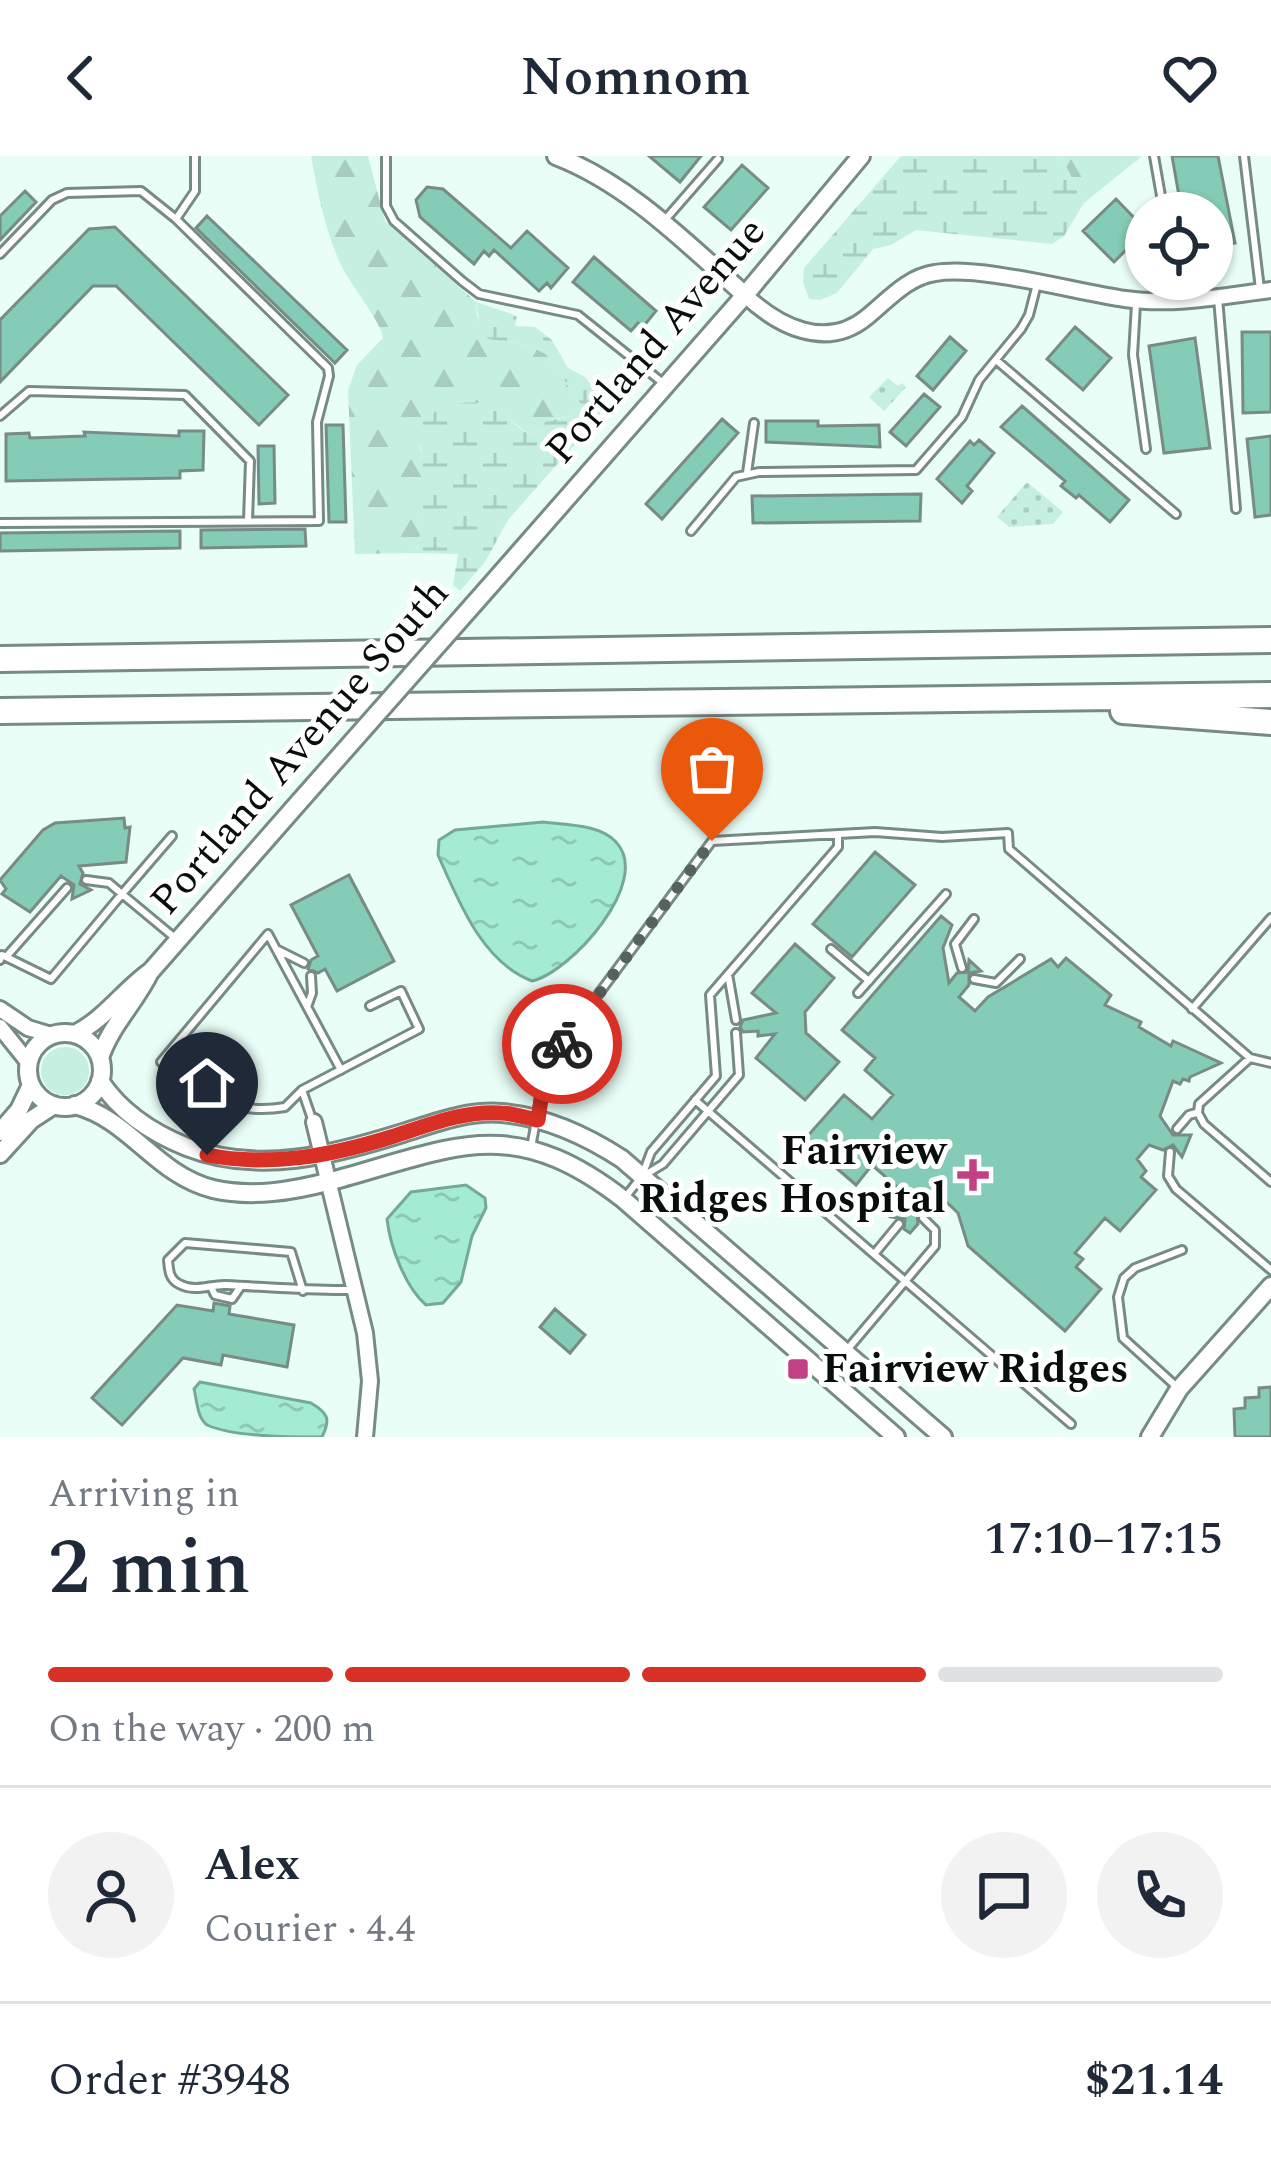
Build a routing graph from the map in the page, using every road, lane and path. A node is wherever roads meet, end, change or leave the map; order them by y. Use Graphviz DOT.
graph roads {
  1 [pos="195,156"];
  2 [pos="386,156"];
  3 [pos="556,156"];
  4 [pos="861,156"];
  5 [pos="1154,156"];
  6 [pos="1244,156"];
  7 [pos="718,159"];
  8 [pos="1160,192"];
  9 [pos="176,219"];
  10 [pos="662,223"];
  11 [pos="0,254"];
  12 [pos="1037,284"];
  13 [pos="1266,291"];
  14 [pos="745,295"];
  15 [pos="1233,295"];
  16 [pos="1125,298"];
  17 [pos="1136,300"];
  18 [pos="1187,300"];
  19 [pos="1218,300"];
  20 [pos="1177,301"];
  21 [pos="995,360"];
  22 [pos="666,386"];
  23 [pos="0,416"];
  24 [pos="754,423"];
  25 [pos="1146,449"];
  26 [pos="747,475"];
  27 [pos="1236,509"];
  28 [pos="1175,514"];
  29 [pos="248,521"];
  30 [pos="0,523"];
  31 [pos="691,532"];
  32 [pos="503,571"];
  33 [pos="1271,637"];
  34 [pos="0,659"];
  35 [pos="1271,695"];
  36 [pos="947,699"];
  37 [pos="0,711"];
  38 [pos="1271,722"];
  39 [pos="838,834"];
  40 [pos="172,836"];
  41 [pos="86,880"];
  42 [pos="67,888"];
  43 [pos="122,894"];
  44 [pos="946,894"];
  45 [pos="1271,918"];
  46 [pos="974,919"];
  47 [pos="178,940"];
  48 [pos="276,949"];
  49 [pos="831,949"];
  50 [pos="2,957"];
  51 [pos="1021,959"];
  52 [pos="304,963"];
  53 [pos="962,968"];
  54 [pos="151,971"];
  55 [pos="728,974"];
  56 [pos="311,976"];
  57 [pos="974,979"];
  58 [pos="869,981"];
  59 [pos="858,993"];
  60 [pos="370,1006"];
  61 [pos="307,1007"];
  62 [pos="0,1009"];
  63 [pos="1192,1009"];
  64 [pos="736,1020"];
  65 [pos="0,1027"];
  66 [pos="736,1033"];
  67 [pos="75,1034"];
  68 [pos="51,1035"];
  69 [pos="100,1058"];
  70 [pos="1250,1058"];
  71 [pos="28,1062"];
  72 [pos="1271,1063"];
  73 [pos="341,1070"];
  74 [pos="100,1081"];
  75 [pos="31,1085"];
  76 [pos="302,1090"];
  77 [pos="695,1100"];
  78 [pos="54,1105"];
  79 [pos="75,1105"];
  80 [pos="709,1111"];
  81 [pos="1198,1113"];
  82 [pos="538,1120"];
  83 [pos="314,1122"];
  84 [pos="1177,1130"];
  85 [pos="0,1132"];
  86 [pos="531,1148"];
  87 [pos="1169,1152"];
  88 [pos="0,1154"];
  89 [pos="323,1155"];
  90 [pos="642,1176"];
  91 [pos="331,1180"];
  92 [pos="1271,1182"];
  93 [pos="623,1199"];
  94 [pos="923,1218"];
  95 [pos="899,1224"];
  96 [pos="1182,1250"];
  97 [pos="875,1253"];
  98 [pos="1271,1270"];
  99 [pos="907,1280"];
  100 [pos="1271,1286"];
  101 [pos="356,1290"];
  102 [pos="303,1291"];
  103 [pos="839,1358"];
  104 [pos="1179,1389"];
  105 [pos="1071,1424"];
  106 [pos="365,1437"];
  107 [pos="896,1437"];
  108 [pos="943,1437"];
  109 [pos="1150,1437"];
  1 -- 9 [label="lane"];
  2 -- 22 [label="lane"];
  3 -- 10 [label="street"];
  4 -- 14 [label="street, Portland Avenue"];
  5 -- 8 [label="lane"];
  6 -- 13 [label="lane"];
  7 -- 10 [label="lane"];
  9 -- 11 [label="lane"];
  9 -- 29 [label="lane"];
  10 -- 14 [label="street"];
  12 -- 14 [label="street"];
  12 -- 16 [label="street"];
  12 -- 21 [label="lane"];
  13 -- 15 [label="street"];
  14 -- 22 [label="street, Portland Avenue"];
  17 -- 20 [label="street"];
  17 -- 25 [label="lane"];
  18 -- 20 [label="street"];
  19 -- 27 [label="lane"];
  21 -- 26 [label="lane"];
  21 -- 28 [label="lane"];
  22 -- 32 [label="street, Portland Avenue"];
  23 -- 29 [label="lane"];
  24 -- 26 [label="lane"];
  26 -- 31 [label="lane"];
  29 -- 30 [label="lane"];
  32 -- 47 [label="street, Portland Avenue South, bridge"];
  33 -- 34 [label="highway"];
  35 -- 36 [label="highway"];
  36 -- 37 [label="highway"];
  36 -- 38 [label="highway"];
  39 -- 55 [label="lane"];
  39 -- 63 [label="lane"];
  39 -- 82 [label="lane"];
  40 -- 43 [label="lane"];
  41 -- 43 [label="lane"];
  42 -- 50 [label="lane"];
  43 -- 47 [label="lane"];
  43 -- 50 [label="lane"];
  44 -- 58 [label="lane"];
  45 -- 63 [label="lane"];
  46 -- 53 [label="lane"];
  47 -- 54 [label="street, Portland Avenue South"];
  48 -- 52 [label="lane"];
  48 -- 61 [label="lane"];
  48 -- 76 [label="lane"];
  49 -- 58 [label="lane"];
  51 -- 57 [label="lane"];
  54 -- 67 [label="street, Portland Avenue South"];
  54 -- 69 [label="street, Portland Avenue South"];
  55 -- 64 [label="lane"];
  55 -- 77 [label="lane"];
  56 -- 61 [label="lane"];
  58 -- 59 [label="lane"];
  60 -- 73 [label="lane"];
  61 -- 73 [label="lane"];
  62 -- 68 [label="street"];
  63 -- 70 [label="lane"];
  65 -- 71 [label="street"];
  66 -- 80 [label="lane"];
  67 -- 68 [label="street"];
  67 -- 69 [label="street"];
  68 -- 71 [label="street"];
  69 -- 74 [label="street"];
  70 -- 72 [label="lane"];
  70 -- 81 [label="lane"];
  71 -- 75 [label="street"];
  73 -- 76 [label="lane"];
  74 -- 79 [label="street"];
  74 -- 89 [label="street"];
  75 -- 78 [label="street"];
  75 -- 85 [label="street"];
  76 -- 83 [label="lane"];
  77 -- 80 [label="lane"];
  77 -- 90 [label="lane"];
  78 -- 79 [label="street"];
  78 -- 88 [label="street"];
  79 -- 91 [label="street"];
  80 -- 90 [label="lane"];
  80 -- 97 [label="lane"];
  81 -- 84 [label="lane"];
  81 -- 92 [label="lane"];
  82 -- 86 [label="lane"];
  82 -- 89 [label="street"];
  82 -- 90 [label="street"];
  83 -- 89 [label="street"];
  86 -- 91 [label="street"];
  86 -- 93 [label="street"];
  87 -- 98 [label="lane"];
  89 -- 91 [label="street"];
  90 -- 93 [label="lane"];
  90 -- 103 [label="street"];
  91 -- 101 [label="street"];
  93 -- 107 [label="street"];
  94 -- 99 [label="lane"];
  95 -- 97 [label="lane"];
  96 -- 104 [label="lane"];
  97 -- 99 [label="lane"];
  99 -- 103 [label="lane"];
  99 -- 105 [label="lane"];
  100 -- 104 [label="street"];
  101 -- 102 [label="lane"];
  101 -- 106 [label="street"];
  102 -- 102 [label="lane"];
  103 -- 108 [label="street"];
  104 -- 109 [label="street"];
}
